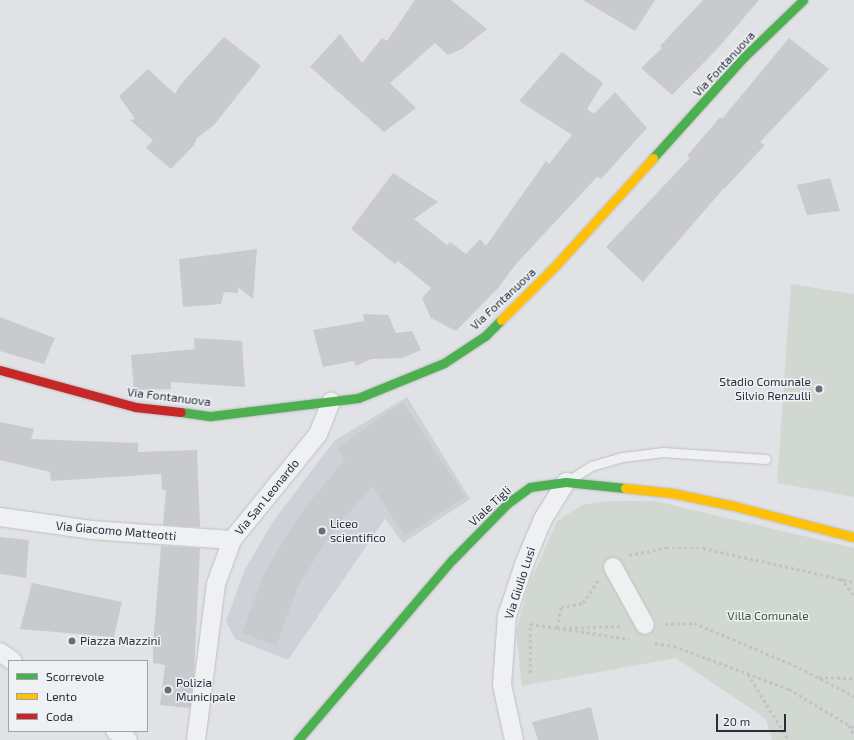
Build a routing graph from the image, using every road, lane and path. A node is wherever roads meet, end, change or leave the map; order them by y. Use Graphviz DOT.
graph roads {
  1 [pos="804,0"];
  2 [pos="0,370"];
  3 [pos="331,402"];
  4 [pos="766,459"];
  5 [pos="566,482"];
  6 [pos="0,517"];
  7 [pos="854,538"];
  8 [pos="232,540"];
  9 [pos="613,567"];
  10 [pos="841,578"];
  11 [pos="854,582"];
  12 [pos="854,595"];
  13 [pos="645,625"];
  14 [pos="557,628"];
  15 [pos="635,640"];
  16 [pos="651,642"];
  17 [pos="0,652"];
  18 [pos="12,660"];
  19 [pos="530,673"];
  20 [pos="747,674"];
  21 [pos="816,676"];
  22 [pos="854,678"];
  23 [pos="854,696"];
  24 [pos="848,723"];
  25 [pos="854,728"];
  26 [pos="116,732"];
  27 [pos="854,735"];
  28 [pos="128,740"];
  29 [pos="196,740"];
  30 [pos="298,740"];
  31 [pos="514,740"];
  32 [pos="789,740"];
  1 -- 3 [label="street, Via Fontanuova"];
  2 -- 3 [label="street, Via Fontanuova"];
  3 -- 8 [label="street, Via San Leonardo"];
  4 -- 5 [label="lane"];
  5 -- 7 [label="street, Viale Tigli"];
  5 -- 30 [label="street, Viale Tigli"];
  5 -- 31 [label="street, Via Giulio Lusi"];
  6 -- 8 [label="street, Via Giacomo Matteotti"];
  8 -- 29 [label="street, Via San Leonardo"];
  9 -- 10 [label="path"];
  9 -- 13 [label="street"];
  9 -- 14 [label="path"];
  10 -- 11 [label="path"];
  10 -- 12 [label="path"];
  13 -- 14 [label="path"];
  13 -- 21 [label="path"];
  14 -- 15 [label="path"];
  14 -- 19 [label="path"];
  16 -- 20 [label="path"];
  17 -- 18 [label="street"];
  20 -- 24 [label="path"];
  20 -- 32 [label="path"];
  21 -- 22 [label="path"];
  21 -- 23 [label="path"];
  24 -- 25 [label="path"];
  24 -- 27 [label="path"];
  26 -- 28 [label="street"];
}
